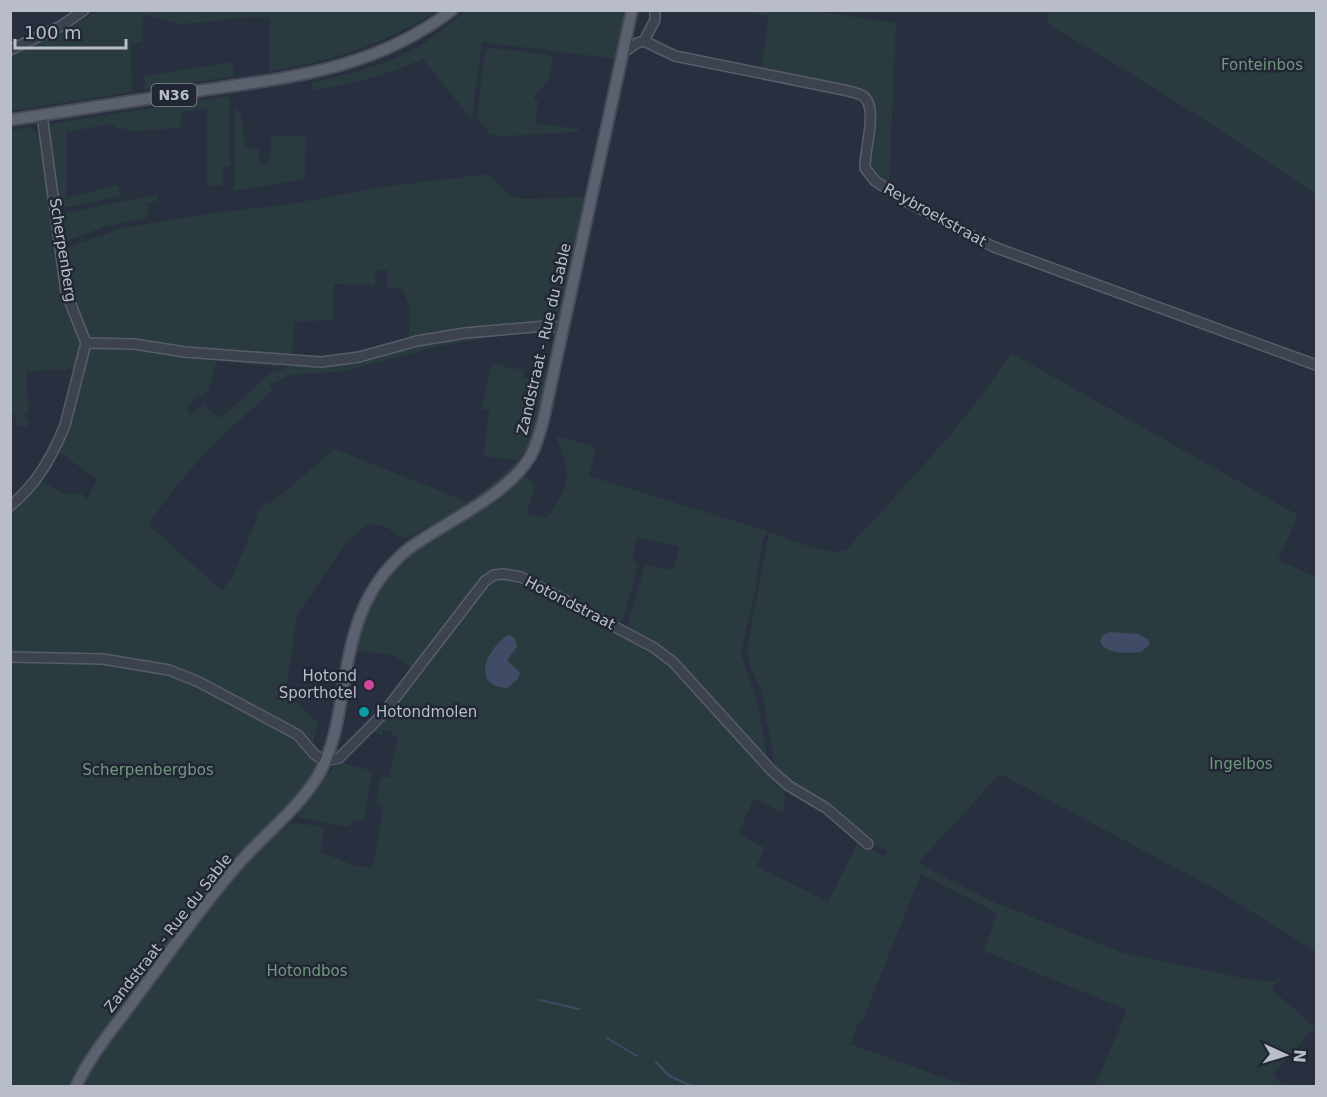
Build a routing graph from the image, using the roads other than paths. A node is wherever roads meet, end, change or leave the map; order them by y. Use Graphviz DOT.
graph roads {
  1 [pos="84,10"];
  2 [pos="452,10"];
  3 [pos="632,10"];
  4 [pos="655,10"];
  5 [pos="644,41"];
  6 [pos="10,50"];
  7 [pos="624,52"];
  8 [pos="42,115"];
  9 [pos="10,120"];
  10 [pos="564,328"];
  11 [pos="86,343"];
  12 [pos="1317,365"];
  13 [pos="10,506"];
  14 [pos="10,657"];
  15 [pos="322,759"];
  16 [pos="868,844"];
  17 [pos="76,1086"];
  1 -- 6 [label="street"];
  2 -- 8 [label="main road, N36"];
  3 -- 7 [label="main road, Zandstraat - Rue du Sable"];
  4 -- 5 [label="street"];
  5 -- 7 [label="street"];
  5 -- 12 [label="street, Reybroekstraat"];
  7 -- 10 [label="main road, Zandstraat - Rue du Sable"];
  8 -- 9 [label="main road, N36"];
  8 -- 11 [label="street, Scherpenberg"];
  10 -- 11 [label="street"];
  10 -- 15 [label="main road, Zandstraat - Rue du Sable"];
  11 -- 13 [label="street"];
  14 -- 15 [label="street"];
  15 -- 16 [label="street, Hotondstraat"];
  15 -- 17 [label="main road, Zandstraat - Rue du Sable"];
}
